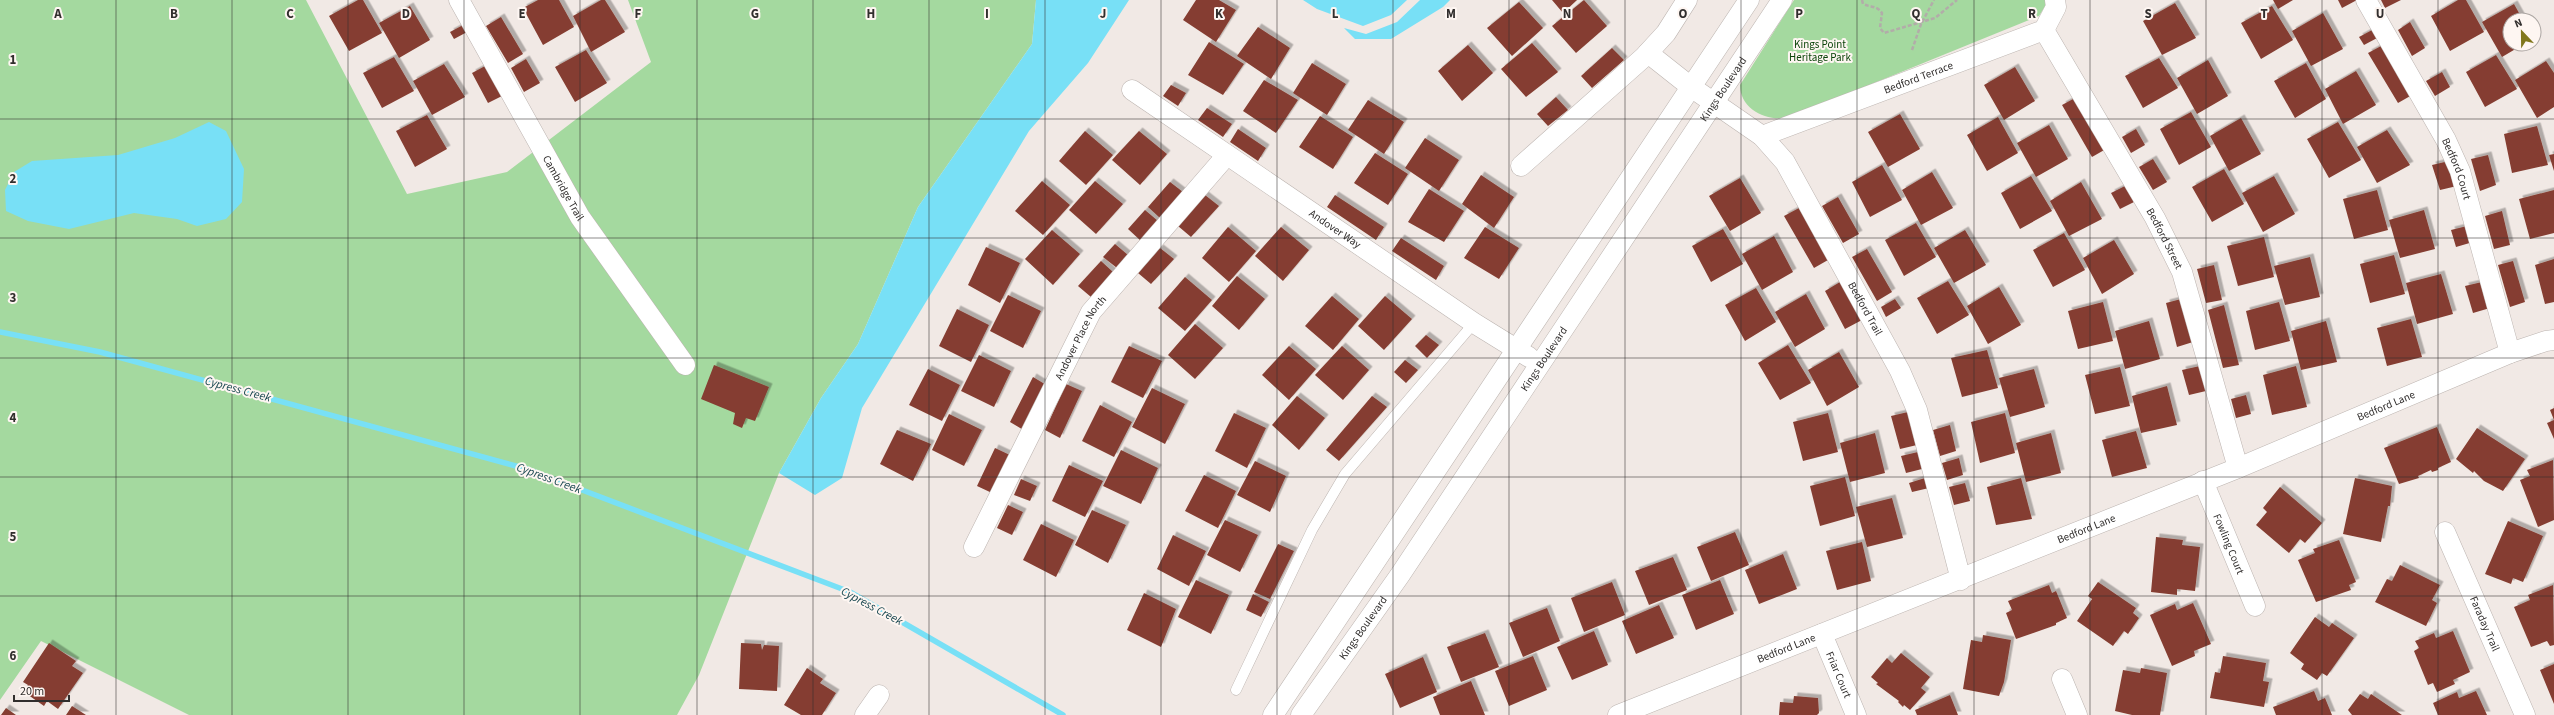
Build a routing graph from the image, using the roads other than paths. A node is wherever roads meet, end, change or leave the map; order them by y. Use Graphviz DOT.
graph roads {
  1 [pos="459,0"];
  2 [pos="1687,0"];
  3 [pos="1749,0"];
  4 [pos="1782,0"];
  5 [pos="2055,0"];
  6 [pos="2366,0"];
  7 [pos="2044,30"];
  8 [pos="1648,53"];
  9 [pos="1691,87"];
  10 [pos="1132,90"];
  11 [pos="1713,102"];
  12 [pos="1762,136"];
  13 [pos="1227,155"];
  14 [pos="1521,166"];
  15 [pos="1474,322"];
  16 [pos="2554,340"];
  17 [pos="1517,350"];
  18 [pos="2510,353"];
  19 [pos="1541,364"];
  20 [pos="685,365"];
  21 [pos="2238,468"];
  22 [pos="2203,481"];
  23 [pos="2445,532"];
  24 [pos="974,547"];
  25 [pos="1961,580"];
  26 [pos="2255,606"];
  27 [pos="1822,634"];
  28 [pos="2062,679"];
  29 [pos="1236,690"];
  30 [pos="879,695"];
  31 [pos="865,715"];
  32 [pos="1273,715"];
  33 [pos="1301,715"];
  34 [pos="1618,715"];
  35 [pos="1856,715"];
  36 [pos="2077,715"];
  37 [pos="2524,715"];
  1 -- 20 [label="street, Cambridge Trail"];
  2 -- 8 [label="street"];
  3 -- 9 [label="street"];
  4 -- 11 [label="street, Kings Boulevard"];
  5 -- 7 [label="street"];
  6 -- 18 [label="street, Bedford Court"];
  7 -- 12 [label="street, Bedford Terrace"];
  7 -- 21 [label="street, Bedford Street"];
  8 -- 9 [label="street, Bedford Trail"];
  8 -- 14 [label="street"];
  9 -- 11 [label="street, Bedford Trail"];
  9 -- 17 [label="street"];
  10 -- 13 [label="street, Andover Way"];
  11 -- 12 [label="street, Bedford Trail"];
  11 -- 19 [label="street, Kings Boulevard"];
  12 -- 25 [label="street, Bedford Trail"];
  13 -- 15 [label="street, Andover Way"];
  13 -- 24 [label="street, Andover Place North"];
  15 -- 17 [label="street, Andover Way"];
  15 -- 29 [label="lane"];
  16 -- 18 [label="street, Bedford Lane"];
  17 -- 19 [label="street, Andover Way"];
  17 -- 32 [label="street"];
  18 -- 21 [label="street, Bedford Lane"];
  19 -- 33 [label="street, Kings Boulevard"];
  21 -- 22 [label="street, Bedford Lane"];
  22 -- 25 [label="street, Bedford Lane"];
  22 -- 26 [label="street, Fowling Court"];
  23 -- 37 [label="street, Faraday Trail"];
  25 -- 27 [label="street, Bedford Lane"];
  27 -- 34 [label="street, Bedford Lane"];
  27 -- 35 [label="street, Friar Court"];
  28 -- 36 [label="street"];
  30 -- 31 [label="street"];
}
